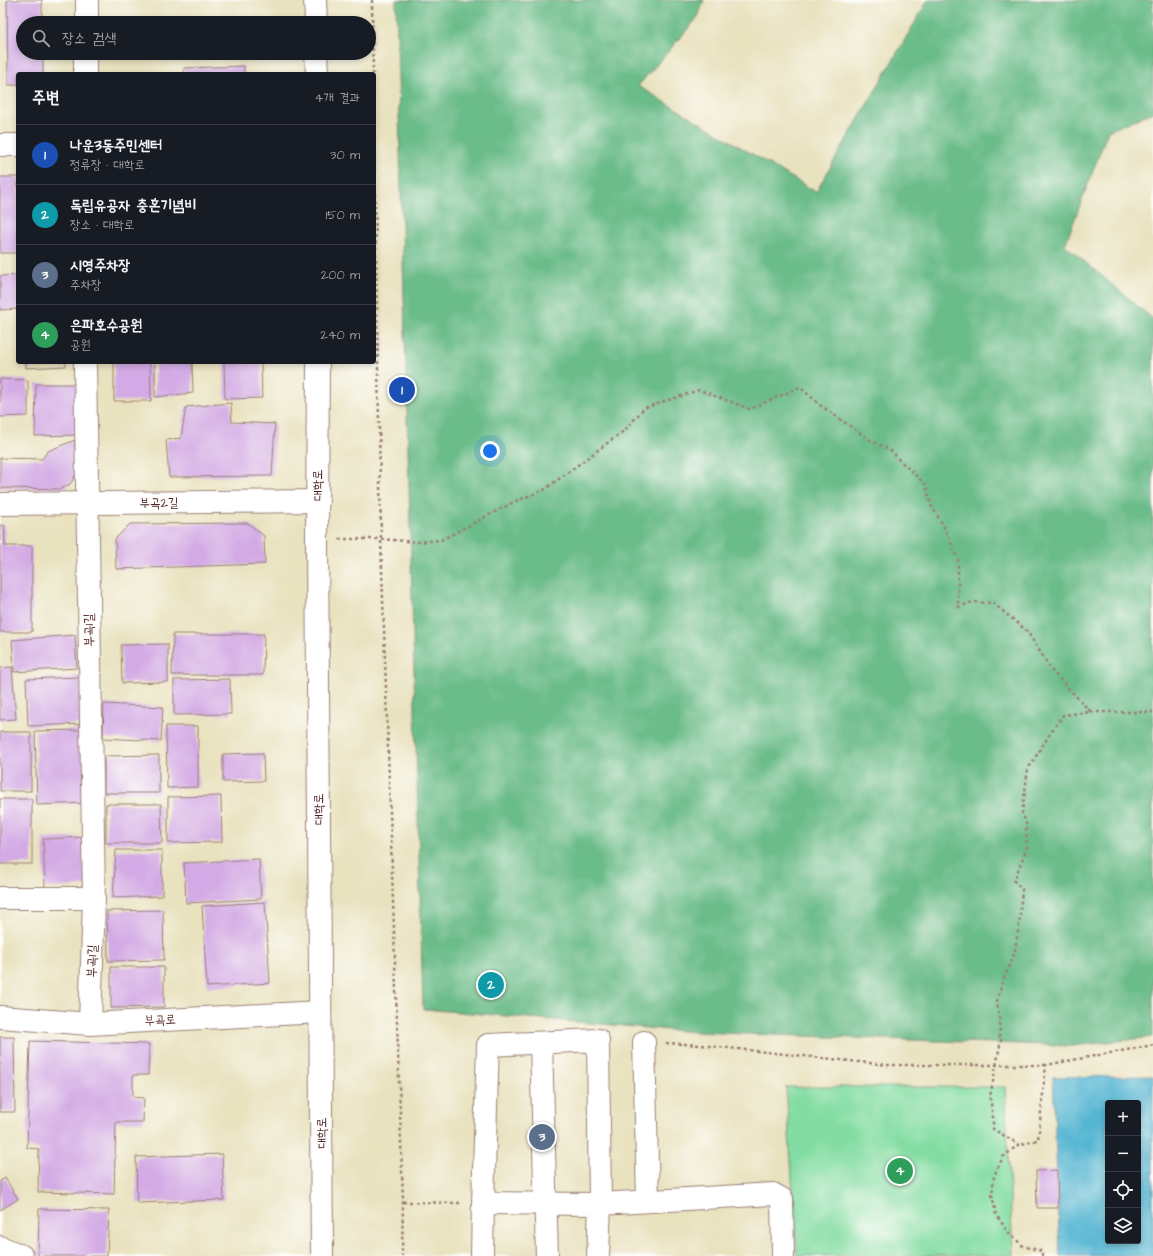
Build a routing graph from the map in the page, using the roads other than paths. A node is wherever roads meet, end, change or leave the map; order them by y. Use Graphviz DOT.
graph roads {
  1 [pos="87,0"];
  2 [pos="315,0"];
  3 [pos="86,16"];
  4 [pos="316,16"];
  5 [pos="85,60"];
  6 [pos="316,60"];
  7 [pos="84,72"];
  8 [pos="317,72"];
  9 [pos="0,145"];
  10 [pos="16,145"];
  11 [pos="85,364"];
  12 [pos="318,364"];
  13 [pos="318,501"];
  14 [pos="86,503"];
  15 [pos="0,504"];
  16 [pos="0,898"];
  17 [pos="94,898"];
  18 [pos="320,1012"];
  19 [pos="0,1017"];
  20 [pos="90,1024"];
  21 [pos="644,1042"];
  22 [pos="541,1043"];
  23 [pos="648,1201"];
  24 [pos="483,1203"];
  25 [pos="546,1204"];
  26 [pos="600,1204"];
  27 [pos="0,1246"];
  28 [pos="22,1256"];
  29 [pos="322,1256"];
  30 [pos="482,1256"];
  31 [pos="547,1256"];
  32 [pos="598,1256"];
  33 [pos="783,1256"];
  1 -- 3 [label="street"];
  2 -- 4 [label="street"];
  5 -- 7 [label="street"];
  6 -- 8 [label="street"];
  9 -- 10 [label="street"];
  11 -- 14 [label="street, 부곡1길"];
  12 -- 13 [label="street, 대학로"];
  13 -- 14 [label="street, 부곡2길"];
  13 -- 18 [label="street, 대학로"];
  14 -- 15 [label="street, 부곡2길"];
  14 -- 17 [label="street, 부곡1길"];
  16 -- 17 [label="street"];
  17 -- 20 [label="street, 부곡1길"];
  18 -- 20 [label="street, 부곡로"];
  18 -- 29 [label="street, 대학로"];
  19 -- 20 [label="street, 부곡로"];
  21 -- 23 [label="street"];
  22 -- 24 [label="street"];
  22 -- 25 [label="street"];
  22 -- 26 [label="street"];
  23 -- 26 [label="street"];
  23 -- 33 [label="street"];
  24 -- 25 [label="street"];
  24 -- 30 [label="street"];
  25 -- 26 [label="street"];
  25 -- 31 [label="street"];
  26 -- 32 [label="street"];
  27 -- 28 [label="street"];
}
